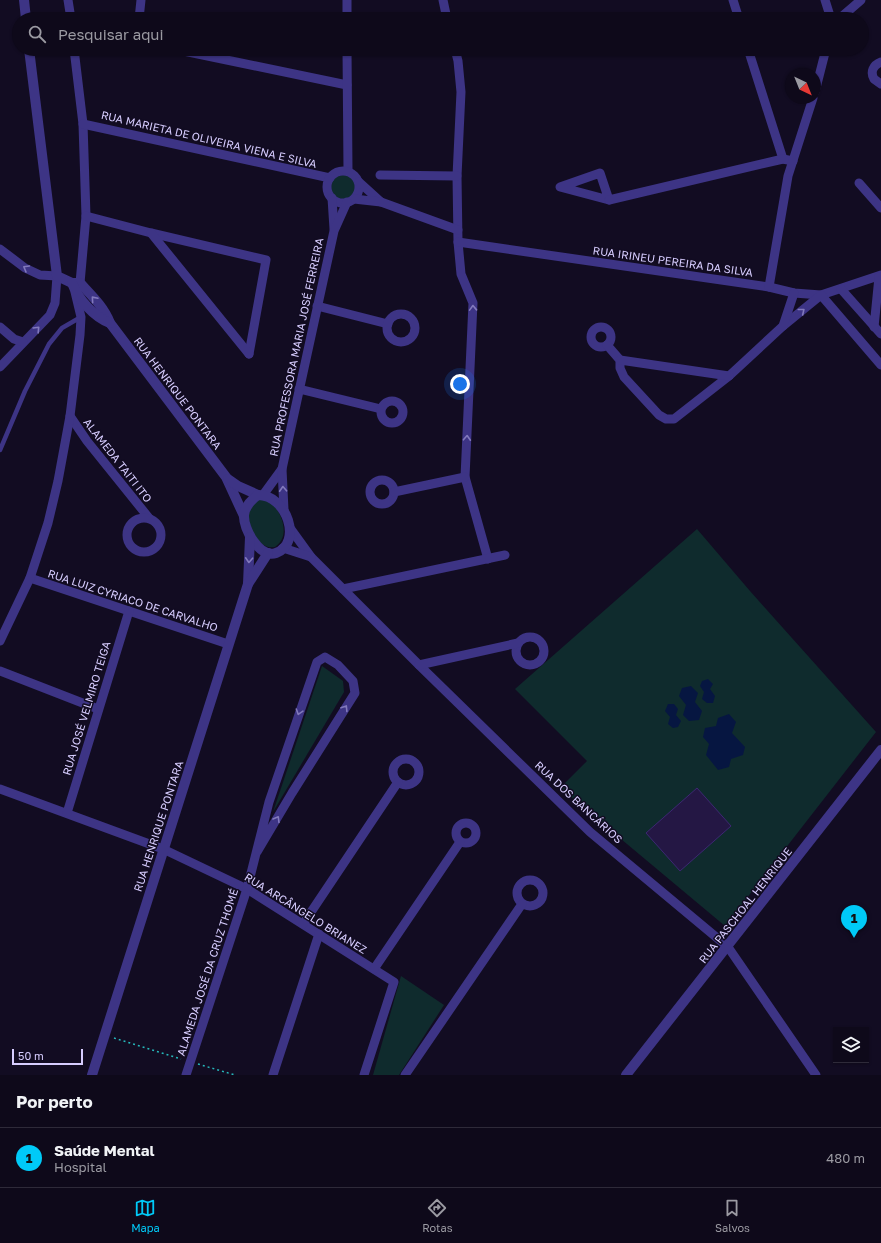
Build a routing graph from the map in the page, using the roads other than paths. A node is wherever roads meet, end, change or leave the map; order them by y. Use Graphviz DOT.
graph roads {
  1 [pos="24,0"];
  2 [pos="68,0"];
  3 [pos="141,0"];
  4 [pos="347,0"];
  5 [pos="443,0"];
  6 [pos="733,0"];
  7 [pos="825,0"];
  8 [pos="861,0"];
  9 [pos="25,12"];
  10 [pos="69,12"];
  11 [pos="140,12"];
  12 [pos="347,12"];
  13 [pos="446,12"];
  14 [pos="737,12"];
  15 [pos="829,12"];
  16 [pos="847,12"];
  17 [pos="30,56"];
  18 [pos="75,56"];
  19 [pos="207,56"];
  20 [pos="347,56"];
  21 [pos="457,56"];
  22 [pos="750,56"];
  23 [pos="824,56"];
  24 [pos="881,62"];
  25 [pos="821,69"];
  26 [pos="881,84"];
  27 [pos="346,85"];
  28 [pos="811,104"];
  29 [pos="83,124"];
  30 [pos="783,158"];
  31 [pos="793,161"];
  32 [pos="348,171"];
  33 [pos="380,175"];
  34 [pos="457,176"];
  35 [pos="330,178"];
  36 [pos="359,182"];
  37 [pos="859,183"];
  38 [pos="332,198"];
  39 [pos="609,200"];
  40 [pos="350,201"];
  41 [pos="381,202"];
  42 [pos="881,208"];
  43 [pos="86,216"];
  44 [pos="334,230"];
  45 [pos="458,230"];
  46 [pos="151,233"];
  47 [pos="458,242"];
  48 [pos="0,249"];
  49 [pos="57,276"];
  50 [pos="880,276"];
  51 [pos="76,286"];
  52 [pos="768,287"];
  53 [pos="841,289"];
  54 [pos="794,293"];
  55 [pos="821,295"];
  56 [pos="317,306"];
  57 [pos="81,317"];
  58 [pos="388,324"];
  59 [pos="783,326"];
  60 [pos="0,327"];
  61 [pos="874,327"];
  62 [pos="881,334"];
  63 [pos="23,342"];
  64 [pos="606,345"];
  65 [pos="620,360"];
  66 [pos="881,365"];
  67 [pos="0,367"];
  68 [pos="729,376"];
  69 [pos="299,389"];
  70 [pos="381,409"];
  71 [pos="70,416"];
  72 [pos="0,450"];
  73 [pos="282,469"];
  74 [pos="226,477"];
  75 [pos="465,477"];
  76 [pos="394,492"];
  77 [pos="260,495"];
  78 [pos="284,510"];
  79 [pos="244,516"];
  80 [pos="149,518"];
  81 [pos="290,528"];
  82 [pos="250,537"];
  83 [pos="283,548"];
  84 [pos="268,553"];
  85 [pos="505,555"];
  86 [pos="311,557"];
  87 [pos="488,559"];
  88 [pos="30,578"];
  89 [pos="248,584"];
  90 [pos="343,589"];
  91 [pos="129,611"];
  92 [pos="0,641"];
  93 [pos="518,643"];
  94 [pos="228,644"];
  95 [pos="418,665"];
  96 [pos="0,671"];
  97 [pos="98,709"];
  98 [pos="880,753"];
  99 [pos="398,782"];
  100 [pos="0,789"];
  101 [pos="67,813"];
  102 [pos="460,842"];
  103 [pos="163,848"];
  104 [pos="257,852"];
  105 [pos="247,889"];
  106 [pos="522,904"];
  107 [pos="303,924"];
  108 [pos="319,934"];
  109 [pos="728,947"];
  110 [pos="374,969"];
  111 [pos="92,1075"];
  112 [pos="186,1075"];
  113 [pos="273,1075"];
  114 [pos="364,1075"];
  115 [pos="405,1075"];
  116 [pos="626,1075"];
  117 [pos="816,1075"];
  1 -- 9 [label="street"];
  2 -- 10 [label="street"];
  3 -- 11 [label="street"];
  4 -- 12 [label="street"];
  5 -- 13 [label="street"];
  6 -- 14 [label="street"];
  7 -- 15 [label="street"];
  8 -- 16 [label="street"];
  17 -- 49 [label="street"];
  18 -- 29 [label="street"];
  19 -- 27 [label="street"];
  20 -- 27 [label="street"];
  21 -- 34 [label="street"];
  22 -- 30 [label="street"];
  23 -- 25 [label="street"];
  24 -- 26 [label="street"];
  27 -- 32 [label="street"];
  28 -- 31 [label="street"];
  29 -- 35 [label="street, RUA MARIETA DE OLIVEIRA VIENA E SILVA"];
  29 -- 43 [label="street"];
  30 -- 31 [label="street"];
  30 -- 39 [label="street"];
  31 -- 52 [label="street"];
  32 -- 35 [label="street"];
  32 -- 36 [label="street"];
  33 -- 34 [label="street"];
  34 -- 45 [label="street"];
  35 -- 38 [label="street"];
  36 -- 40 [label="street"];
  36 -- 41 [label="street"];
  37 -- 42 [label="street"];
  38 -- 40 [label="street"];
  38 -- 44 [label="street, RUA PROFESSORA MARIA JOSÉ FERREIRA"];
  39 -- 39 [label="street"];
  40 -- 41 [label="street"];
  40 -- 44 [label="street, RUA PROFESSORA MARIA JOSÉ FERREIRA"];
  41 -- 45 [label="street"];
  43 -- 46 [label="street"];
  43 -- 51 [label="street"];
  44 -- 56 [label="street, RUA PROFESSORA MARIA JOSÉ FERREIRA"];
  45 -- 47 [label="street"];
  46 -- 46 [label="street"];
  47 -- 52 [label="street, RUA IRINEU PEREIRA DA SILVA"];
  75 -- 47 [label="street, one-way"];
  49 -- 48 [label="street, one-way"];
  49 -- 51 [label="street"];
  63 -- 49 [label="street, one-way"];
  50 -- 53 [label="street, RUA IRINEU PEREIRA DA SILVA"];
  50 -- 61 [label="street"];
  51 -- 57 [label="street"];
  51 -- 74 [label="street, RUA HENRIQUE PONTARA"];
  52 -- 54 [label="street, RUA IRINEU PEREIRA DA SILVA"];
  53 -- 55 [label="street, RUA IRINEU PEREIRA DA SILVA"];
  53 -- 61 [label="street"];
  54 -- 55 [label="street, RUA IRINEU PEREIRA DA SILVA"];
  54 -- 59 [label="street"];
  59 -- 55 [label="street, one-way"];
  55 -- 66 [label="street"];
  56 -- 58 [label="street"];
  56 -- 69 [label="street, RUA PROFESSORA MARIA JOSÉ FERREIRA"];
  57 -- 71 [label="street"];
  57 -- 72 [label="lane"];
  59 -- 68 [label="street"];
  60 -- 63 [label="street"];
  61 -- 62 [label="street"];
  63 -- 67 [label="street"];
  64 -- 65 [label="street"];
  65 -- 68 [label="street"];
  65 -- 68 [label="street"];
  69 -- 70 [label="street"];
  69 -- 73 [label="street, RUA PROFESSORA MARIA JOSÉ FERREIRA"];
  71 -- 80 [label="street, ALAMEDA TAITI ITO"];
  71 -- 88 [label="street"];
  73 -- 77 [label="street, RUA PROFESSORA MARIA JOSÉ FERREIRA"];
  78 -- 73 [label="street, RUA PROFESSORA MARIA JOSÉ FERREIRA, one-way"];
  74 -- 77 [label="street, RUA HENRIQUE PONTARA"];
  74 -- 79 [label="street, RUA HENRIQUE PONTARA"];
  75 -- 76 [label="street"];
  75 -- 87 [label="street"];
  77 -- 78 [label="street"];
  77 -- 79 [label="street"];
  78 -- 81 [label="street"];
  79 -- 82 [label="street"];
  81 -- 83 [label="street"];
  81 -- 86 [label="street, RUA DOS BANCÁRIOS"];
  82 -- 84 [label="street"];
  82 -- 89 [label="street, RUA HENRIQUE PONTARA, one-way"];
  83 -- 84 [label="street"];
  83 -- 86 [label="street, RUA DOS BANCÁRIOS"];
  84 -- 89 [label="street, RUA HENRIQUE PONTARA"];
  85 -- 87 [label="street"];
  86 -- 90 [label="street, RUA DOS BANCÁRIOS"];
  87 -- 90 [label="street"];
  88 -- 91 [label="street, RUA LUIZ CYRIACO DE CARVALHO"];
  88 -- 92 [label="street"];
  89 -- 94 [label="street, RUA HENRIQUE PONTARA"];
  90 -- 95 [label="street, RUA DOS BANCÁRIOS"];
  91 -- 94 [label="street, RUA LUIZ CYRIACO DE CARVALHO"];
  91 -- 97 [label="street, RUA JOSÉ VELMIRO TEIGA"];
  93 -- 95 [label="street"];
  94 -- 103 [label="street, RUA HENRIQUE PONTARA"];
  95 -- 109 [label="street, RUA DOS BANCÁRIOS"];
  96 -- 97 [label="street"];
  97 -- 101 [label="street, RUA JOSÉ VELMIRO TEIGA"];
  98 -- 109 [label="street, RUA PASCHOAL HENRIQUE"];
  99 -- 107 [label="street"];
  100 -- 101 [label="street, RUA ARCÂNGELO BRIANEZ"];
  101 -- 103 [label="street, RUA ARCÂNGELO BRIANEZ"];
  102 -- 110 [label="street"];
  103 -- 105 [label="street, RUA ARCÂNGELO BRIANEZ"];
  103 -- 111 [label="street, RUA HENRIQUE PONTARA"];
  104 -- 104 [label="street, ALAMEDA JOSÉ DA CRUZ THOMÉ, one-way"];
  104 -- 105 [label="street, ALAMEDA JOSÉ DA CRUZ THOMÉ"];
  105 -- 107 [label="street, RUA ARCÂNGELO BRIANEZ"];
  105 -- 112 [label="street, ALAMEDA JOSÉ DA CRUZ THOMÉ"];
  106 -- 115 [label="street"];
  107 -- 108 [label="street, RUA ARCÂNGELO BRIANEZ"];
  108 -- 110 [label="street, RUA ARCÂNGELO BRIANEZ"];
  108 -- 113 [label="street"];
  109 -- 116 [label="street, RUA PASCHOAL HENRIQUE"];
  109 -- 117 [label="street, RUA DOS BANCÁRIOS"];
  110 -- 114 [label="street, RUA ARCÂNGELO BRIANEZ"];
}
